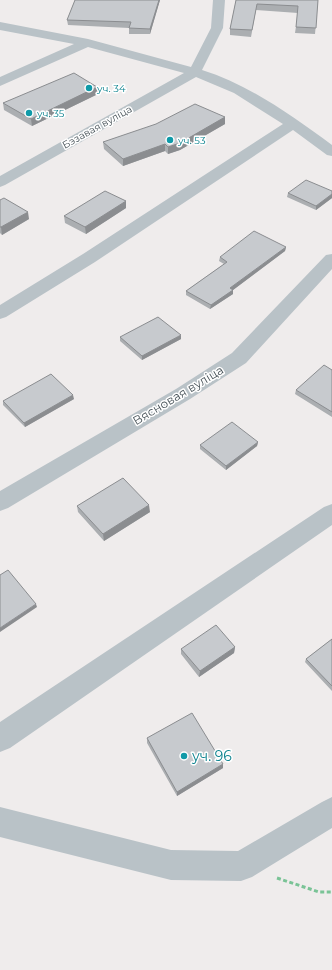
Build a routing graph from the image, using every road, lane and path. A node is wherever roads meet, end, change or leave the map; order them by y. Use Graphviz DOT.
graph roads {
  1 [pos="219,0"];
  2 [pos="0,26"];
  3 [pos="88,43"];
  4 [pos="195,72"];
  5 [pos="0,82"];
  6 [pos="293,124"];
  7 [pos="329,146"];
  8 [pos="0,182"];
  9 [pos="332,259"];
  10 [pos="0,313"];
  11 [pos="0,502"];
  12 [pos="332,513"];
  13 [pos="0,738"];
  14 [pos="332,812"];
  15 [pos="0,822"];
  16 [pos="241,866"];
  17 [pos="332,892"];
  1 -- 4 [label="street"];
  2 -- 3 [label="street"];
  3 -- 4 [label="street"];
  3 -- 5 [label="street"];
  4 -- 6 [label="street"];
  4 -- 8 [label="street, Бэзавая вуліца"];
  6 -- 7 [label="street"];
  6 -- 10 [label="street"];
  9 -- 11 [label="street, Вясновая вуліца"];
  12 -- 13 [label="street"];
  14 -- 16 [label="street"];
  15 -- 16 [label="street"];
  16 -- 17 [label="path"];
}
